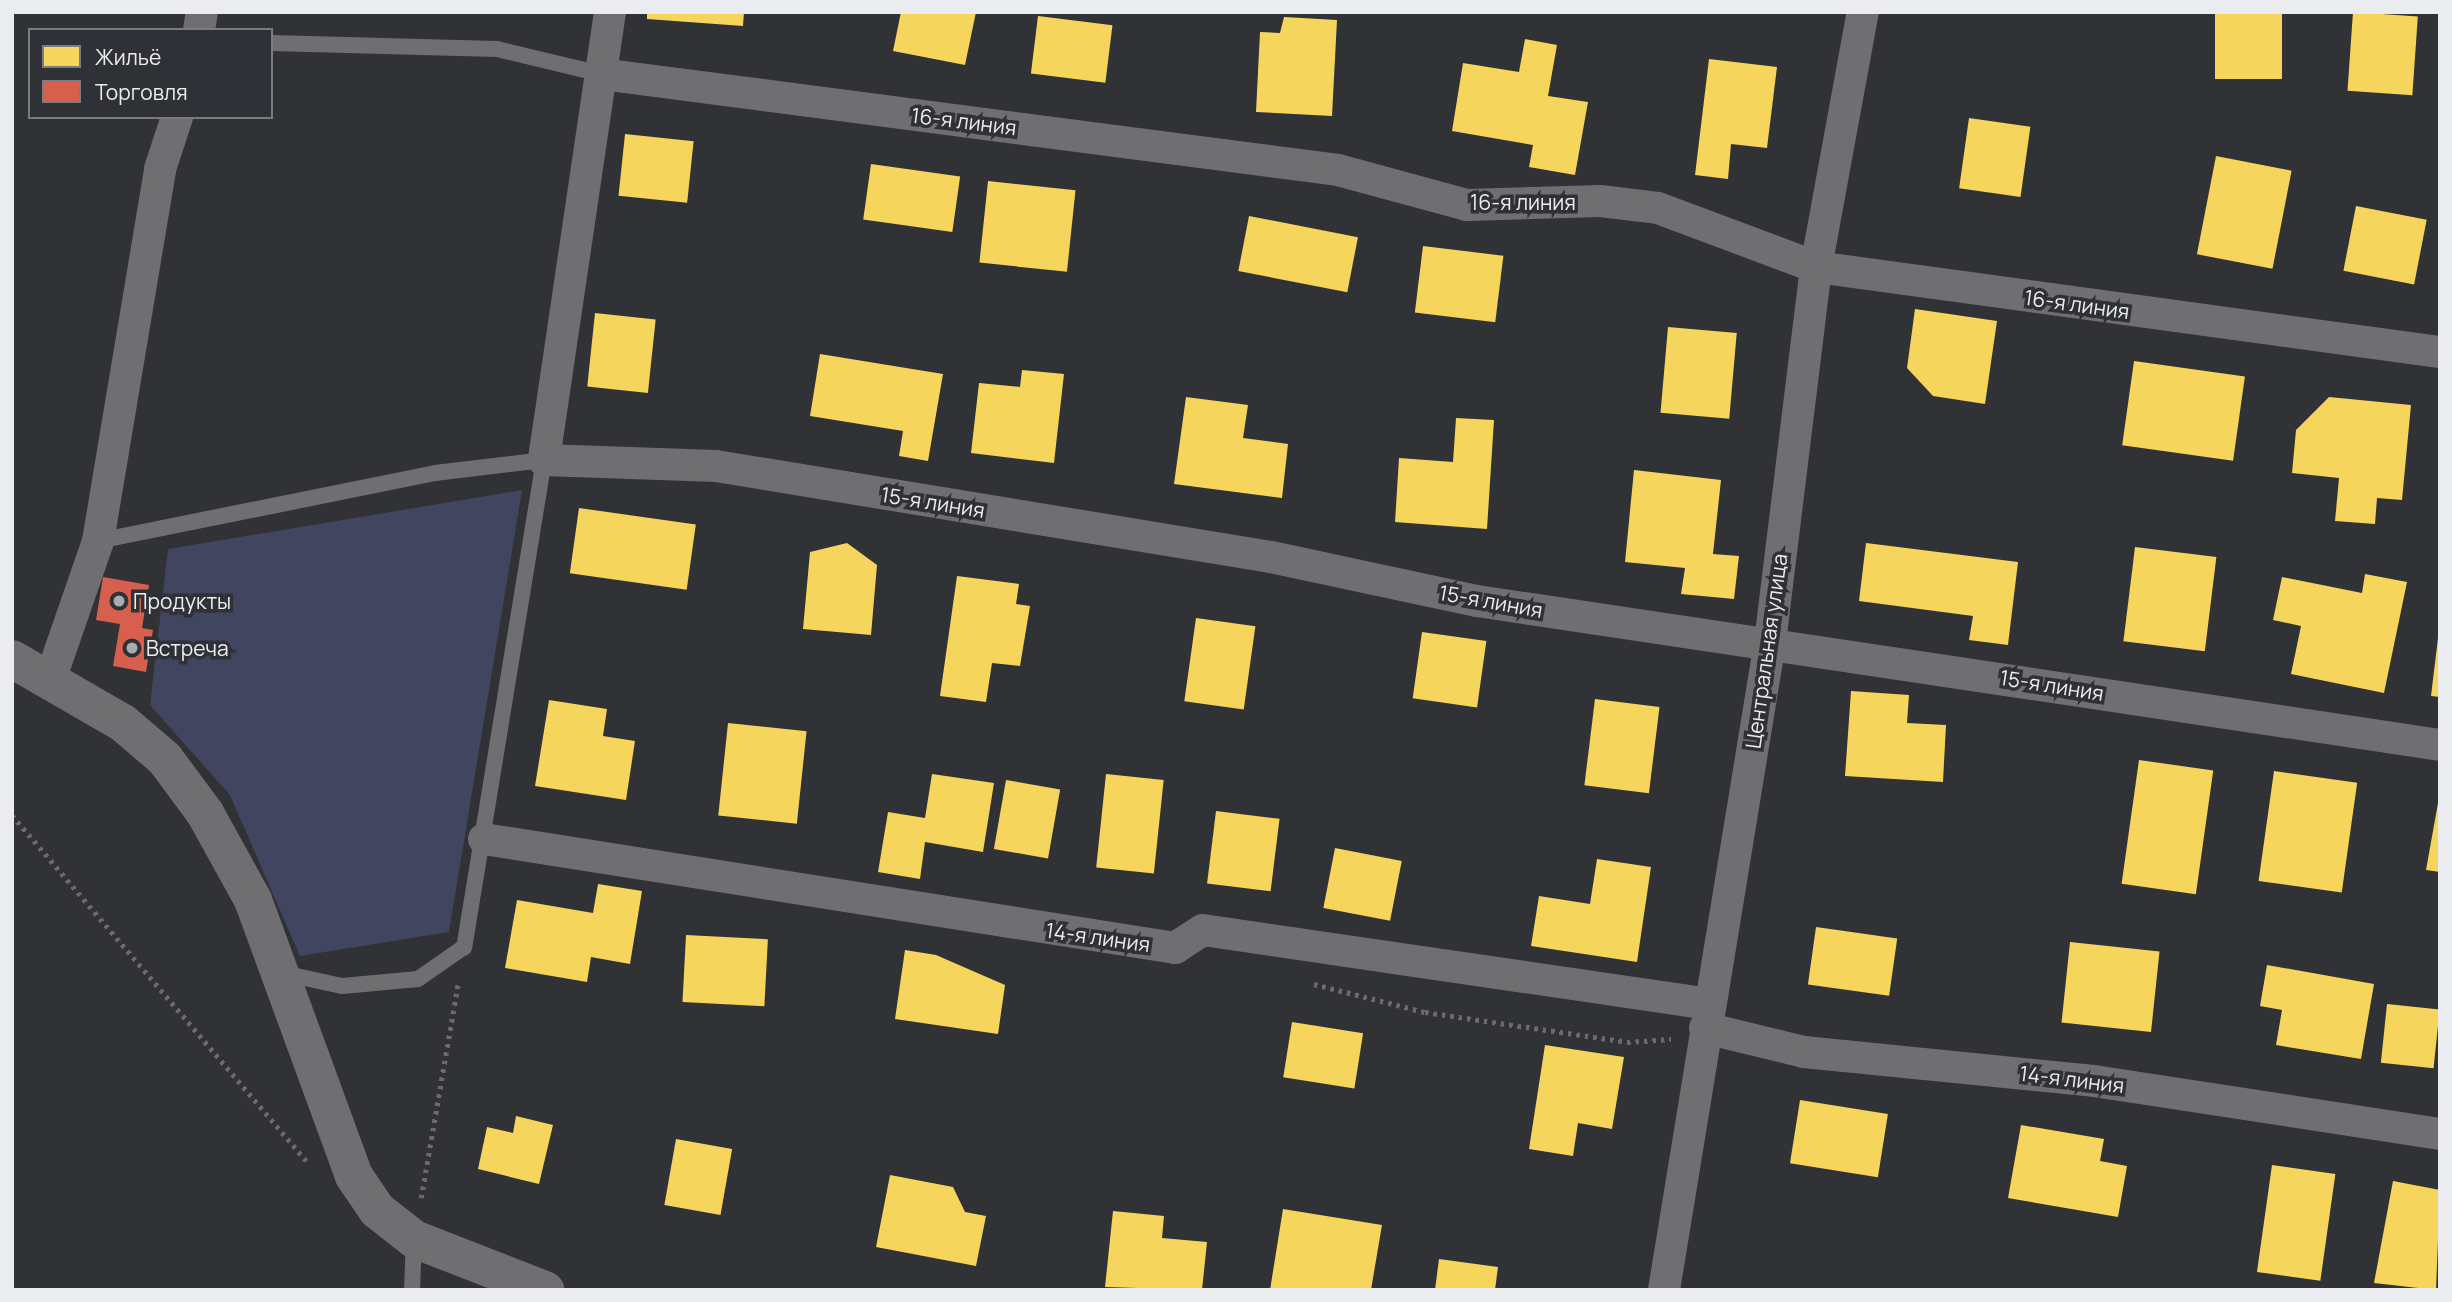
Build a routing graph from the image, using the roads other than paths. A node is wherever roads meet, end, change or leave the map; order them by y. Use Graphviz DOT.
graph roads {
  1 [pos="610,12"];
  2 [pos="1863,12"];
  3 [pos="273,43"];
  4 [pos="601,74"];
  5 [pos="176,119"];
  6 [pos="1815,267"];
  7 [pos="2440,352"];
  8 [pos="544,460"];
  9 [pos="98,541"];
  10 [pos="1770,642"];
  11 [pos="12,659"];
  12 [pos="51,677"];
  13 [pos="2440,745"];
  14 [pos="485,839"];
  15 [pos="282,973"];
  16 [pos="1707,1016"];
  17 [pos="2440,1134"];
  18 [pos="414,1239"];
  19 [pos="412,1290"];
  20 [pos="545,1290"];
  21 [pos="1664,1290"];
  1 -- 4 [label="street"];
  2 -- 6 [label="street, Центральная улица"];
  3 -- 4 [label="lane"];
  4 -- 6 [label="street, 16-я линия"];
  4 -- 8 [label="street"];
  5 -- 9 [label="street"];
  6 -- 7 [label="street, 16-я линия"];
  6 -- 10 [label="street, Центральная улица"];
  8 -- 9 [label="lane"];
  8 -- 10 [label="street, 15-я линия"];
  8 -- 14 [label="lane"];
  9 -- 12 [label="street"];
  10 -- 13 [label="street, 15-я линия"];
  10 -- 16 [label="street, Центральная улица"];
  11 -- 12 [label="street"];
  12 -- 15 [label="street"];
  14 -- 15 [label="lane"];
  14 -- 16 [label="street, 14-я линия"];
  15 -- 18 [label="street"];
  16 -- 17 [label="street, 14-я линия"];
  16 -- 21 [label="street, Центральная улица"];
  18 -- 19 [label="lane"];
  18 -- 20 [label="street"];
}
